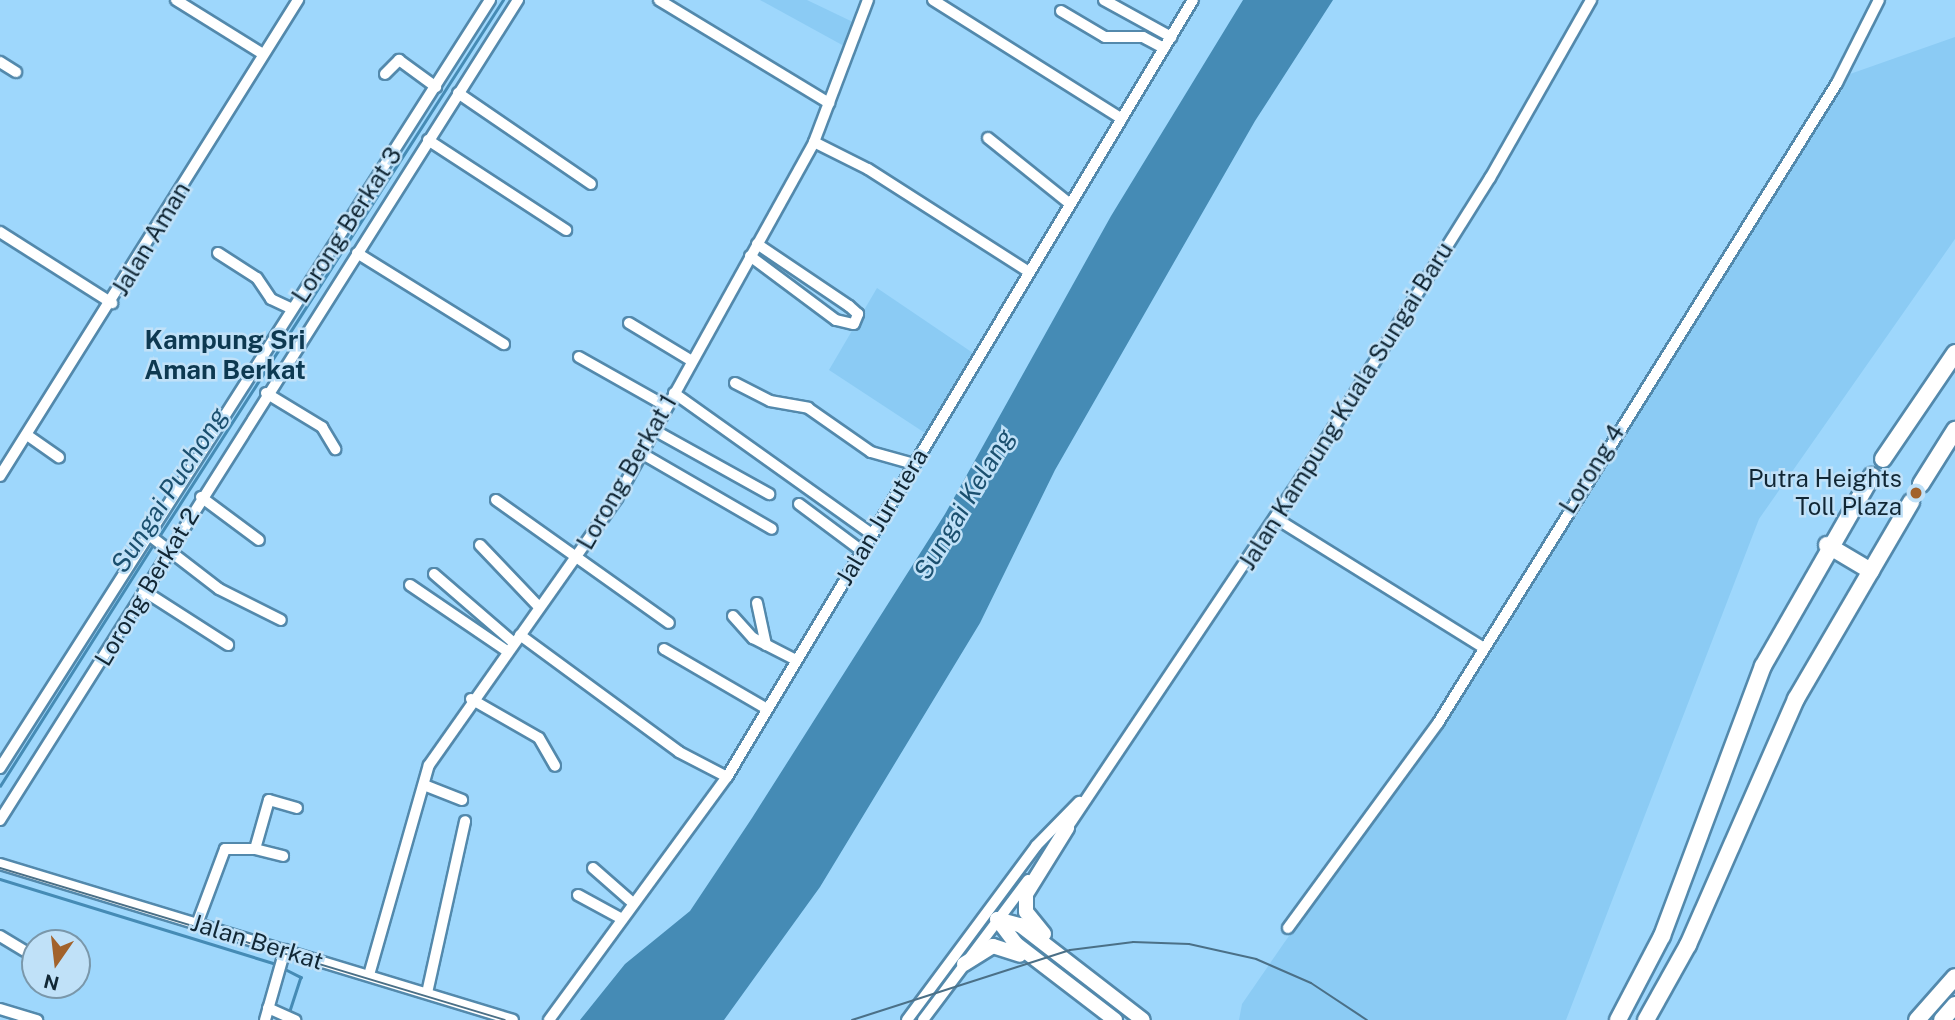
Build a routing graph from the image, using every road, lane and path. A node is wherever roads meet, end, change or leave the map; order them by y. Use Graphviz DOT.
graph roads {
  1 [pos="176,0"];
  2 [pos="298,0"];
  3 [pos="490,0"];
  4 [pos="518,0"];
  5 [pos="659,0"];
  6 [pos="867,0"];
  7 [pos="933,0"];
  8 [pos="1104,0"];
  9 [pos="1194,0"];
  10 [pos="1591,0"];
  11 [pos="1879,0"];
  12 [pos="1060,11"];
  13 [pos="1171,37"];
  14 [pos="1164,48"];
  15 [pos="263,54"];
  16 [pos="0,62"];
  17 [pos="16,72"];
  18 [pos="385,74"];
  19 [pos="436,87"];
  20 [pos="458,93"];
  21 [pos="829,103"];
  22 [pos="1122,119"];
  23 [pos="988,138"];
  24 [pos="428,140"];
  25 [pos="814,142"];
  26 [pos="592,184"];
  27 [pos="372,190"];
  28 [pos="390,201"];
  29 [pos="1070,204"];
  30 [pos="566,230"];
  31 [pos="0,232"];
  32 [pos="343,233"];
  33 [pos="757,244"];
  34 [pos="359,250"];
  35 [pos="218,253"];
  36 [pos="750,256"];
  37 [pos="1029,272"];
  38 [pos="112,303"];
  39 [pos="292,309"];
  40 [pos="629,323"];
  41 [pos="503,344"];
  42 [pos="1955,353"];
  43 [pos="264,354"];
  44 [pos="579,357"];
  45 [pos="692,361"];
  46 [pos="282,367"];
  47 [pos="735,383"];
  48 [pos="266,393"];
  49 [pos="674,393"];
  50 [pos="666,406"];
  51 [pos="654,430"];
  52 [pos="1955,430"];
  53 [pos="27,435"];
  54 [pos="335,449"];
  55 [pos="0,451"];
  56 [pos="641,453"];
  57 [pos="12,457"];
  58 [pos="59,457"];
  59 [pos="1883,459"];
  60 [pos="914,464"];
  61 [pos="0,476"];
  62 [pos="1872,476"];
  63 [pos="1921,484"];
  64 [pos="769,494"];
  65 [pos="201,497"];
  66 [pos="496,499"];
  67 [pos="1911,502"];
  68 [pos="799,504"];
  69 [pos="1275,518"];
  70 [pos="772,529"];
  71 [pos="872,534"];
  72 [pos="150,536"];
  73 [pos="259,540"];
  74 [pos="481,545"];
  75 [pos="1828,545"];
  76 [pos="167,547"];
  77 [pos="862,551"];
  78 [pos="578,557"];
  79 [pos="1871,571"];
  80 [pos="434,574"];
  81 [pos="410,585"];
  82 [pos="144,591"];
  83 [pos="757,603"];
  84 [pos="539,607"];
  85 [pos="733,616"];
  86 [pos="281,620"];
  87 [pos="669,622"];
  88 [pos="514,643"];
  89 [pos="228,645"];
  90 [pos="766,645"];
  91 [pos="1482,647"];
  92 [pos="664,649"];
  93 [pos="796,660"];
  94 [pos="471,699"];
  95 [pos="767,709"];
  96 [pos="555,766"];
  97 [pos="0,768"];
  98 [pos="727,777"];
  99 [pos="424,785"];
  100 [pos="462,800"];
  101 [pos="1081,800"];
  102 [pos="297,808"];
  103 [pos="0,820"];
  104 [pos="465,821"];
  105 [pos="1067,828"];
  106 [pos="1046,833"];
  107 [pos="255,849"];
  108 [pos="283,856"];
  109 [pos="0,864"];
  110 [pos="593,868"];
  111 [pos="578,895"];
  112 [pos="634,903"];
  113 [pos="622,919"];
  114 [pos="997,919"];
  115 [pos="197,923"];
  116 [pos="1288,928"];
  117 [pos="0,936"];
  118 [pos="21,949"];
  119 [pos="284,954"];
  120 [pos="964,964"];
  121 [pos="1074,964"];
  122 [pos="369,975"];
  123 [pos="1955,977"];
  124 [pos="1066,983"];
  125 [pos="929,990"];
  126 [pos="427,993"];
  127 [pos="1955,1005"];
  128 [pos="268,1008"];
  129 [pos="0,1009"];
  130 [pos="294,1019"];
  131 [pos="37,1020"];
  132 [pos="265,1020"];
  133 [pos="513,1020"];
  134 [pos="549,1020"];
  135 [pos="907,1020"];
  136 [pos="923,1020"];
  137 [pos="1115,1020"];
  138 [pos="1143,1020"];
  139 [pos="1618,1020"];
  140 [pos="1646,1020"];
  141 [pos="1917,1020"];
  142 [pos="1941,1020"];
  1 -- 15 [label="street"];
  2 -- 15 [label="street, Jalan Aman"];
  3 -- 19 [label="street, Lorong Berkat 3"];
  4 -- 20 [label="street, Lorong Berkat 2"];
  5 -- 21 [label="street"];
  6 -- 21 [label="street, Lorong Berkat 1"];
  7 -- 22 [label="street"];
  8 -- 13 [label="street"];
  9 -- 13 [label="street, Jalan Jurutera"];
  10 -- 69 [label="street, Jalan Kampung Kuala Sungai Baru"];
  11 -- 91 [label="street, Lorong 4"];
  12 -- 14 [label="street"];
  13 -- 14 [label="street, Jalan Jurutera"];
  14 -- 22 [label="street, Jalan Jurutera"];
  15 -- 38 [label="street, Jalan Aman"];
  16 -- 17 [label="street"];
  18 -- 19 [label="street"];
  19 -- 27 [label="street, Lorong Berkat 3"];
  20 -- 24 [label="street, Lorong Berkat 2"];
  20 -- 26 [label="street"];
  21 -- 25 [label="street, Lorong Berkat 1"];
  22 -- 29 [label="street, Jalan Jurutera"];
  23 -- 29 [label="street"];
  24 -- 28 [label="street, Lorong Berkat 2"];
  24 -- 30 [label="street"];
  25 -- 33 [label="street, Lorong Berkat 1"];
  25 -- 37 [label="street"];
  27 -- 28 [label="street"];
  27 -- 32 [label="street, Lorong Berkat 3"];
  28 -- 34 [label="street, Lorong Berkat 2"];
  29 -- 37 [label="street, Jalan Jurutera"];
  31 -- 38 [label="street"];
  32 -- 34 [label="street"];
  32 -- 39 [label="street, Lorong Berkat 3"];
  33 -- 36 [label="street, Lorong Berkat 1"];
  33 -- 36 [label="street"];
  34 -- 41 [label="street"];
  34 -- 46 [label="street, Lorong Berkat 2"];
  35 -- 39 [label="street"];
  36 -- 45 [label="street, Lorong Berkat 1"];
  37 -- 60 [label="street, Jalan Jurutera"];
  38 -- 53 [label="street, Jalan Aman"];
  39 -- 43 [label="street, Lorong Berkat 3"];
  40 -- 45 [label="street"];
  42 -- 59 [label="highway"];
  43 -- 46 [label="street"];
  43 -- 72 [label="street, Lorong Berkat 3"];
  44 -- 50 [label="street"];
  45 -- 49 [label="street, Lorong Berkat 1"];
  46 -- 48 [label="street, Lorong Berkat 2"];
  47 -- 60 [label="street"];
  48 -- 54 [label="street"];
  48 -- 65 [label="street, Lorong Berkat 2"];
  49 -- 50 [label="street, Lorong Berkat 1"];
  49 -- 71 [label="street"];
  50 -- 51 [label="street, Lorong Berkat 1"];
  51 -- 56 [label="street, Lorong Berkat 1"];
  51 -- 64 [label="street"];
  52 -- 63 [label="highway"];
  53 -- 57 [label="street, Jalan Aman"];
  53 -- 58 [label="street"];
  55 -- 57 [label="street"];
  56 -- 70 [label="street"];
  56 -- 78 [label="street, Lorong Berkat 1"];
  57 -- 61 [label="street, Jalan Aman"];
  60 -- 71 [label="street, Jalan Jurutera"];
  62 -- 75 [label="highway"];
  65 -- 73 [label="street"];
  65 -- 76 [label="street, Lorong Berkat 2"];
  66 -- 78 [label="street"];
  67 -- 79 [label="highway"];
  68 -- 77 [label="street"];
  69 -- 91 [label="street"];
  69 -- 101 [label="street, Jalan Kampung Kuala Sungai Baru"];
  71 -- 77 [label="street, Jalan Jurutera"];
  72 -- 76 [label="street"];
  72 -- 97 [label="street, Lorong Berkat 3"];
  74 -- 84 [label="street"];
  75 -- 79 [label="highway"];
  75 -- 139 [label="highway"];
  76 -- 82 [label="street, Lorong Berkat 2"];
  76 -- 86 [label="street"];
  77 -- 93 [label="street, Jalan Jurutera"];
  78 -- 84 [label="street, Lorong Berkat 1"];
  78 -- 87 [label="street"];
  79 -- 140 [label="highway"];
  80 -- 88 [label="street"];
  81 -- 88 [label="street"];
  82 -- 89 [label="street"];
  82 -- 103 [label="street, Lorong Berkat 2"];
  83 -- 90 [label="street"];
  84 -- 88 [label="street, Lorong Berkat 1"];
  85 -- 90 [label="street"];
  88 -- 94 [label="street, Lorong Berkat 1"];
  88 -- 98 [label="street"];
  90 -- 93 [label="street"];
  91 -- 116 [label="street, Lorong 4"];
  92 -- 95 [label="street"];
  93 -- 95 [label="street, Jalan Jurutera"];
  94 -- 96 [label="street"];
  94 -- 99 [label="street, Lorong Berkat 1"];
  95 -- 98 [label="street, Jalan Jurutera"];
  98 -- 112 [label="street, Jalan Jurutera"];
  99 -- 100 [label="street"];
  99 -- 122 [label="street, Lorong Berkat 1"];
  101 -- 105 [label="street, Jalan Kampung Kuala Sungai Baru"];
  101 -- 106 [label="street, Jalan Kampung Kuala Sungai Baru"];
  102 -- 107 [label="street"];
  104 -- 126 [label="street"];
  105 -- 114 [label="street, Jalan Kampung Kuala Sungai Baru"];
  105 -- 121 [label="main road"];
  106 -- 114 [label="street"];
  106 -- 125 [label="street, Jalan Kampung Kuala Sungai Baru"];
  107 -- 108 [label="street"];
  107 -- 115 [label="street"];
  109 -- 115 [label="street, Jalan Berkat"];
  110 -- 112 [label="street"];
  111 -- 113 [label="street"];
  112 -- 113 [label="street, Jalan Jurutera"];
  113 -- 134 [label="street, Jalan Jurutera"];
  114 -- 120 [label="street, Jalan Kampung Kuala Sungai Baru"];
  114 -- 121 [label="main road"];
  114 -- 124 [label="main road"];
  114 -- 125 [label="street"];
  115 -- 119 [label="street, Jalan Berkat"];
  117 -- 118 [label="street"];
  119 -- 122 [label="street, Jalan Berkat"];
  119 -- 128 [label="street"];
  120 -- 124 [label="main road"];
  120 -- 136 [label="street, Jalan Kampung Kuala Sungai Baru"];
  121 -- 138 [label="main road"];
  122 -- 126 [label="street, Jalan Berkat"];
  123 -- 141 [label="highway"];
  124 -- 137 [label="main road"];
  125 -- 135 [label="street, Jalan Kampung Kuala Sungai Baru"];
  126 -- 133 [label="street, Jalan Berkat"];
  127 -- 142 [label="highway"];
  128 -- 130 [label="street"];
  128 -- 132 [label="street"];
  129 -- 131 [label="street"];
}
